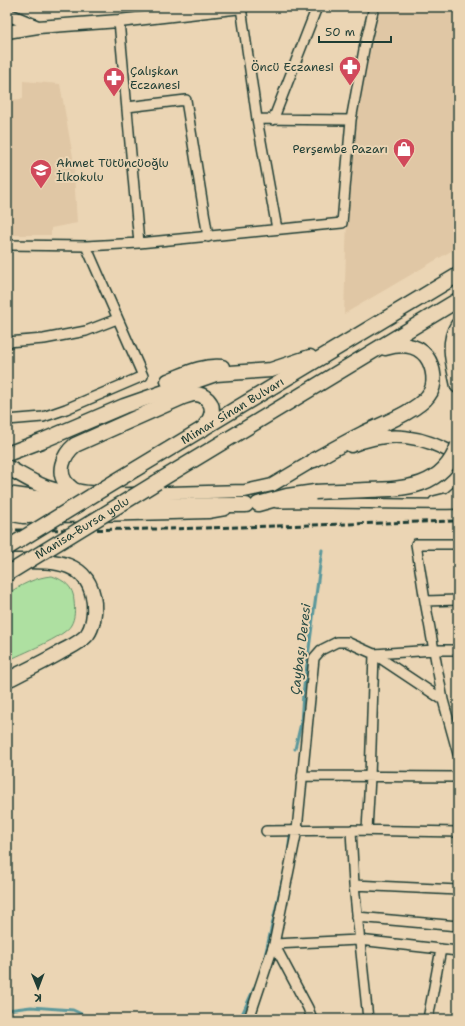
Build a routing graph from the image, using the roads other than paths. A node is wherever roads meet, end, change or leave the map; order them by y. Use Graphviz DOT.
graph roads {
  1 [pos="242,7"];
  2 [pos="317,7"];
  3 [pos="374,7"];
  4 [pos="7,14"];
  5 [pos="119,21"];
  6 [pos="38,27"];
  7 [pos="7,32"];
  8 [pos="127,107"];
  9 [pos="257,120"];
  10 [pos="273,120"];
  11 [pos="351,120"];
  12 [pos="277,229"];
  13 [pos="208,237"];
  14 [pos="139,243"];
  15 [pos="7,244"];
  16 [pos="86,246"];
  17 [pos="458,275"];
  18 [pos="458,300"];
  19 [pos="117,319"];
  20 [pos="458,325"];
  21 [pos="7,342"];
  22 [pos="338,347"];
  23 [pos="376,350"];
  24 [pos="254,370"];
  25 [pos="458,386"];
  26 [pos="7,420"];
  27 [pos="203,429"];
  28 [pos="458,445"];
  29 [pos="7,447"];
  30 [pos="7,454"];
  31 [pos="458,456"];
  32 [pos="314,460"];
  33 [pos="7,467"];
  34 [pos="458,490"];
  35 [pos="7,493"];
  36 [pos="99,494"];
  37 [pos="7,503"];
  38 [pos="252,504"];
  39 [pos="458,504"];
  40 [pos="421,505"];
  41 [pos="7,514"];
  42 [pos="458,544"];
  43 [pos="7,548"];
  44 [pos="7,562"];
  45 [pos="7,574"];
  46 [pos="458,600"];
  47 [pos="424,601"];
  48 [pos="434,650"];
  49 [pos="458,650"];
  50 [pos="374,654"];
  51 [pos="7,680"];
  52 [pos="443,700"];
  53 [pos="458,754"];
  54 [pos="302,776"];
  55 [pos="370,777"];
  56 [pos="458,777"];
  57 [pos="297,830"];
  58 [pos="351,830"];
  59 [pos="367,830"];
  60 [pos="266,831"];
  61 [pos="458,832"];
  62 [pos="354,885"];
  63 [pos="458,890"];
  64 [pos="357,917"];
  65 [pos="458,926"];
  66 [pos="359,940"];
  67 [pos="274,944"];
  68 [pos="441,949"];
  69 [pos="458,950"];
  70 [pos="249,1019"];
  71 [pos="312,1019"];
  72 [pos="368,1019"];
  73 [pos="428,1019"];
  1 -- 5 [label="main road"];
  1 -- 9 [label="street"];
  2 -- 10 [label="street"];
  3 -- 11 [label="street"];
  4 -- 6 [label="main road"];
  5 -- 6 [label="main road"];
  5 -- 8 [label="street"];
  6 -- 7 [label="main road"];
  8 -- 13 [label="street"];
  8 -- 14 [label="street"];
  9 -- 10 [label="street"];
  9 -- 12 [label="street"];
  10 -- 11 [label="street"];
  11 -- 12 [label="street"];
  12 -- 13 [label="street"];
  13 -- 14 [label="street"];
  14 -- 16 [label="street"];
  15 -- 16 [label="street"];
  16 -- 19 [label="street"];
  17 -- 22 [label="highway, Mimar Sinan Bulvarı"];
  18 -- 23 [label="highway, Manisa-Bursa yolu"];
  19 -- 21 [label="street"];
  19 -- 26 [label="street"];
  20 -- 25 [label="highway"];
  22 -- 24 [label="highway"];
  22 -- 27 [label="highway, Mimar Sinan Bulvarı"];
  23 -- 32 [label="highway"];
  23 -- 45 [label="highway, Manisa-Bursa yolu, bridge"];
  24 -- 29 [label="highway"];
  24 -- 30 [label="highway"];
  27 -- 36 [label="highway"];
  27 -- 43 [label="highway, Mimar Sinan Bulvarı, bridge"];
  28 -- 38 [label="highway, bridge"];
  31 -- 32 [label="main road"];
  32 -- 36 [label="main road"];
  33 -- 36 [label="highway"];
  34 -- 40 [label="street"];
  35 -- 36 [label="main road"];
  37 -- 38 [label="highway"];
  38 -- 40 [label="street"];
  38 -- 41 [label="main road"];
  39 -- 40 [label="street"];
  42 -- 47 [label="street"];
  44 -- 51 [label="highway"];
  46 -- 47 [label="street"];
  47 -- 48 [label="street"];
  48 -- 49 [label="street"];
  48 -- 50 [label="street"];
  48 -- 52 [label="street"];
  50 -- 52 [label="street"];
  50 -- 54 [label="street"];
  50 -- 55 [label="street"];
  52 -- 53 [label="street"];
  54 -- 55 [label="street"];
  54 -- 57 [label="street"];
  55 -- 56 [label="street"];
  55 -- 59 [label="street"];
  57 -- 58 [label="street"];
  57 -- 60 [label="street"];
  57 -- 67 [label="street"];
  58 -- 59 [label="street"];
  58 -- 62 [label="street"];
  59 -- 61 [label="street"];
  62 -- 63 [label="street"];
  62 -- 64 [label="street"];
  64 -- 65 [label="street"];
  64 -- 66 [label="street"];
  66 -- 67 [label="street"];
  66 -- 68 [label="street"];
  66 -- 72 [label="street"];
  67 -- 70 [label="street"];
  67 -- 71 [label="street"];
  68 -- 69 [label="street"];
  68 -- 73 [label="street"];
}
